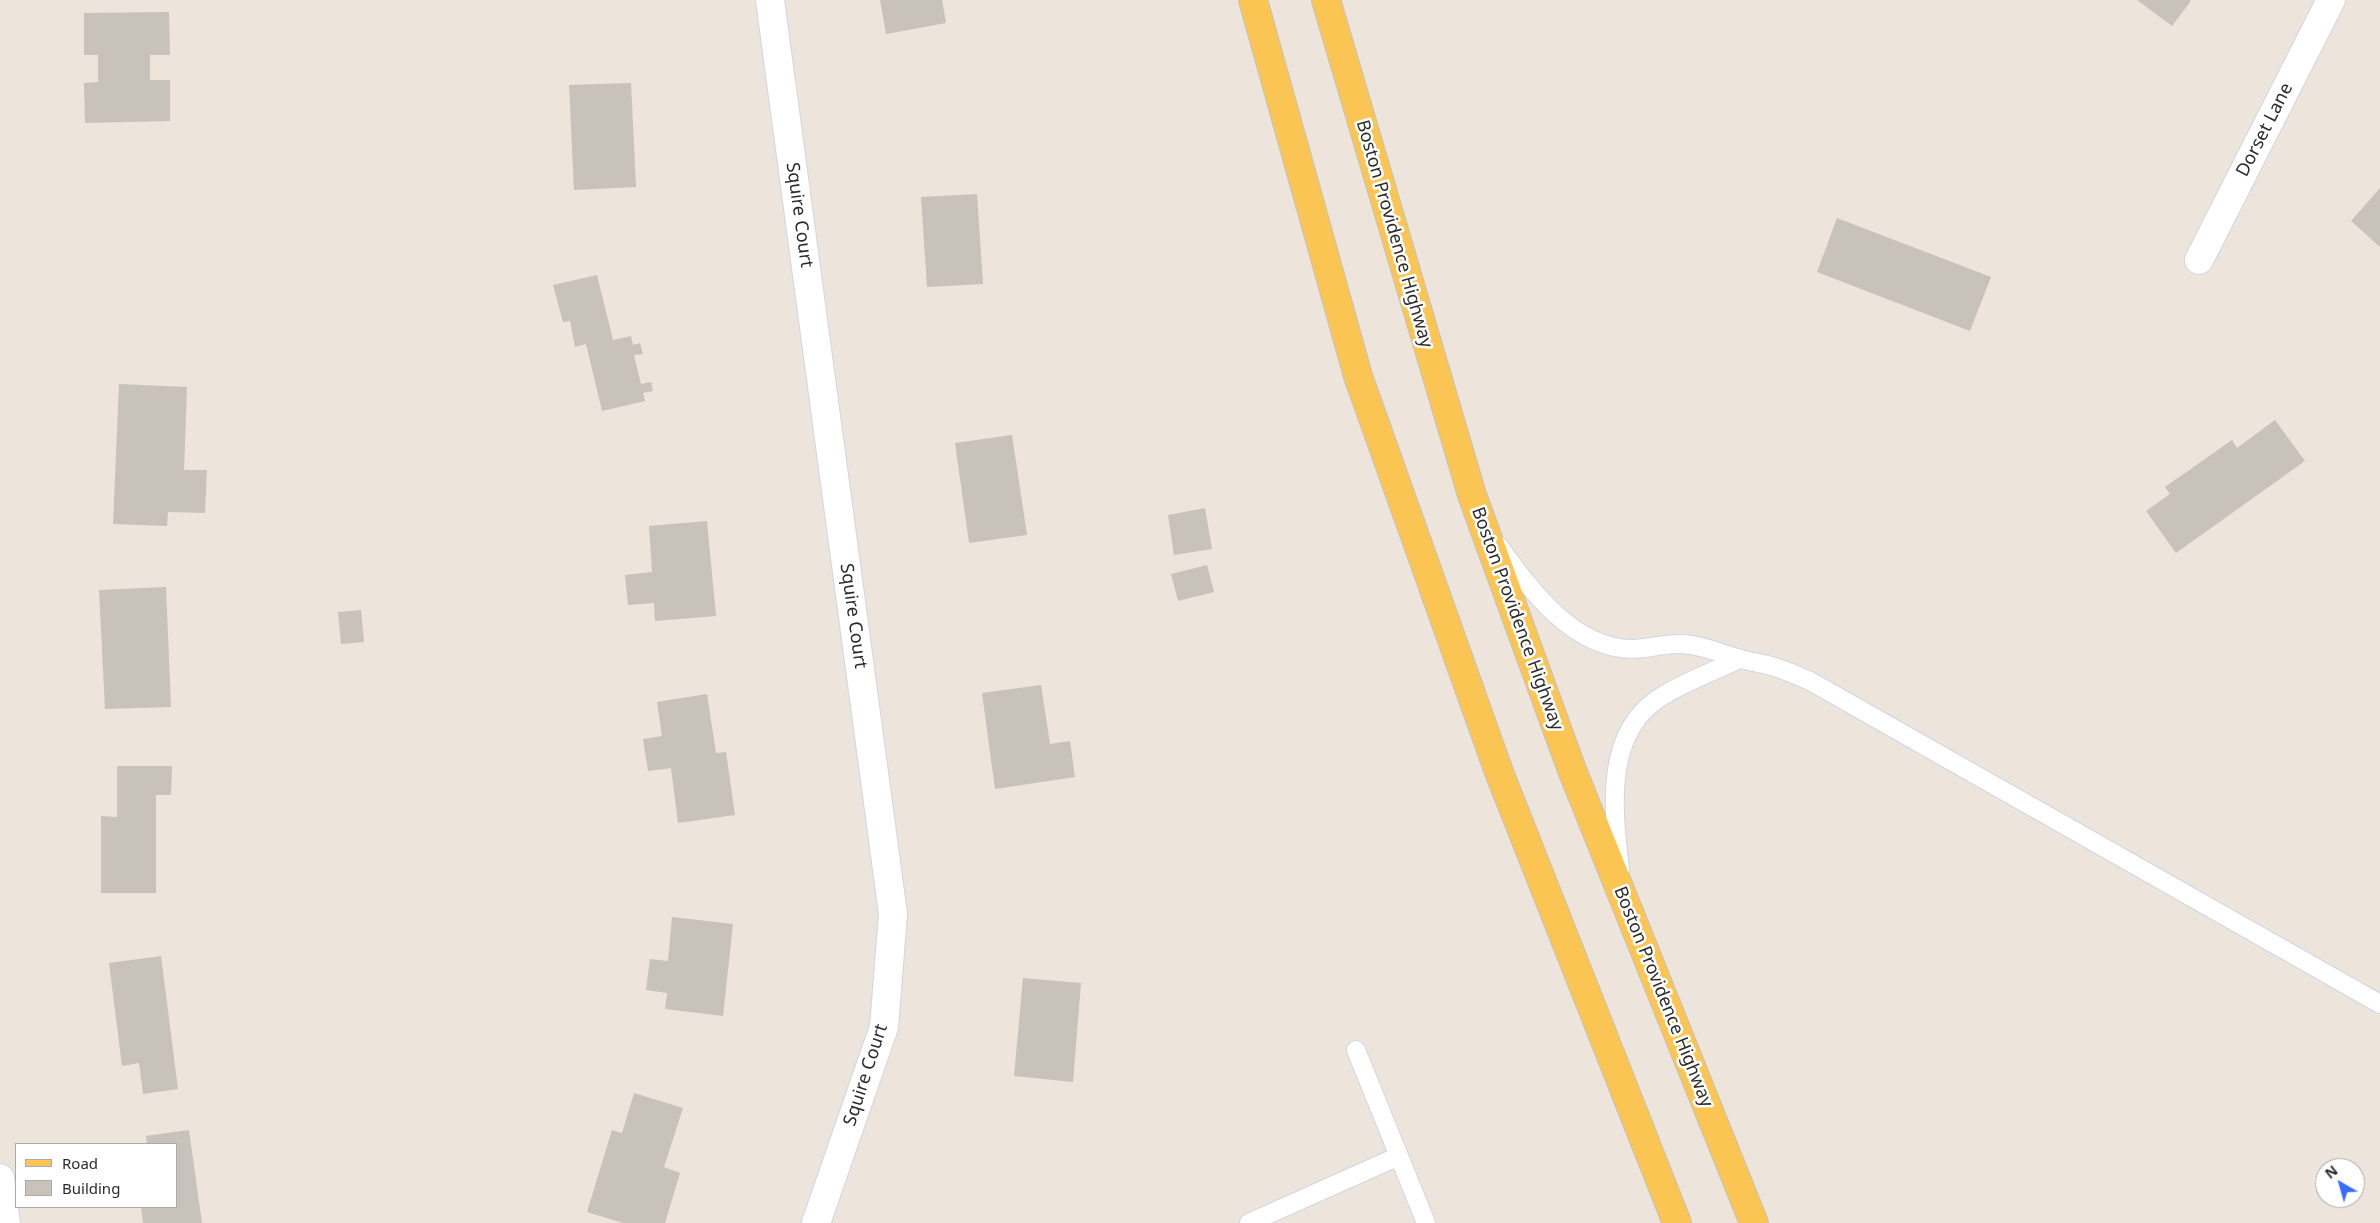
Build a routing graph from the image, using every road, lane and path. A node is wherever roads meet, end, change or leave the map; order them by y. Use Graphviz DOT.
graph roads {
  1 [pos="770,0"];
  2 [pos="1253,0"];
  3 [pos="1326,0"];
  4 [pos="2331,0"];
  5 [pos="2199,260"];
  6 [pos="1484,527"];
  7 [pos="1739,659"];
  8 [pos="1623,898"];
  9 [pos="2380,1004"];
  10 [pos="1356,1050"];
  11 [pos="1399,1156"];
  12 [pos="0,1178"];
  13 [pos="6,1223"];
  14 [pos="816,1223"];
  15 [pos="1249,1223"];
  16 [pos="1426,1223"];
  17 [pos="1677,1223"];
  18 [pos="1754,1223"];
  1 -- 14 [label="street, Squire Court"];
  2 -- 17 [label="main road"];
  3 -- 6 [label="main road, Boston Providence Highway"];
  4 -- 5 [label="street, Dorset Lane"];
  6 -- 7 [label="lane"];
  6 -- 8 [label="main road, Boston Providence Highway"];
  7 -- 8 [label="lane"];
  7 -- 9 [label="lane"];
  8 -- 18 [label="main road, Boston Providence Highway"];
  10 -- 11 [label="lane"];
  11 -- 15 [label="lane"];
  11 -- 16 [label="lane"];
  12 -- 13 [label="street"];
}
